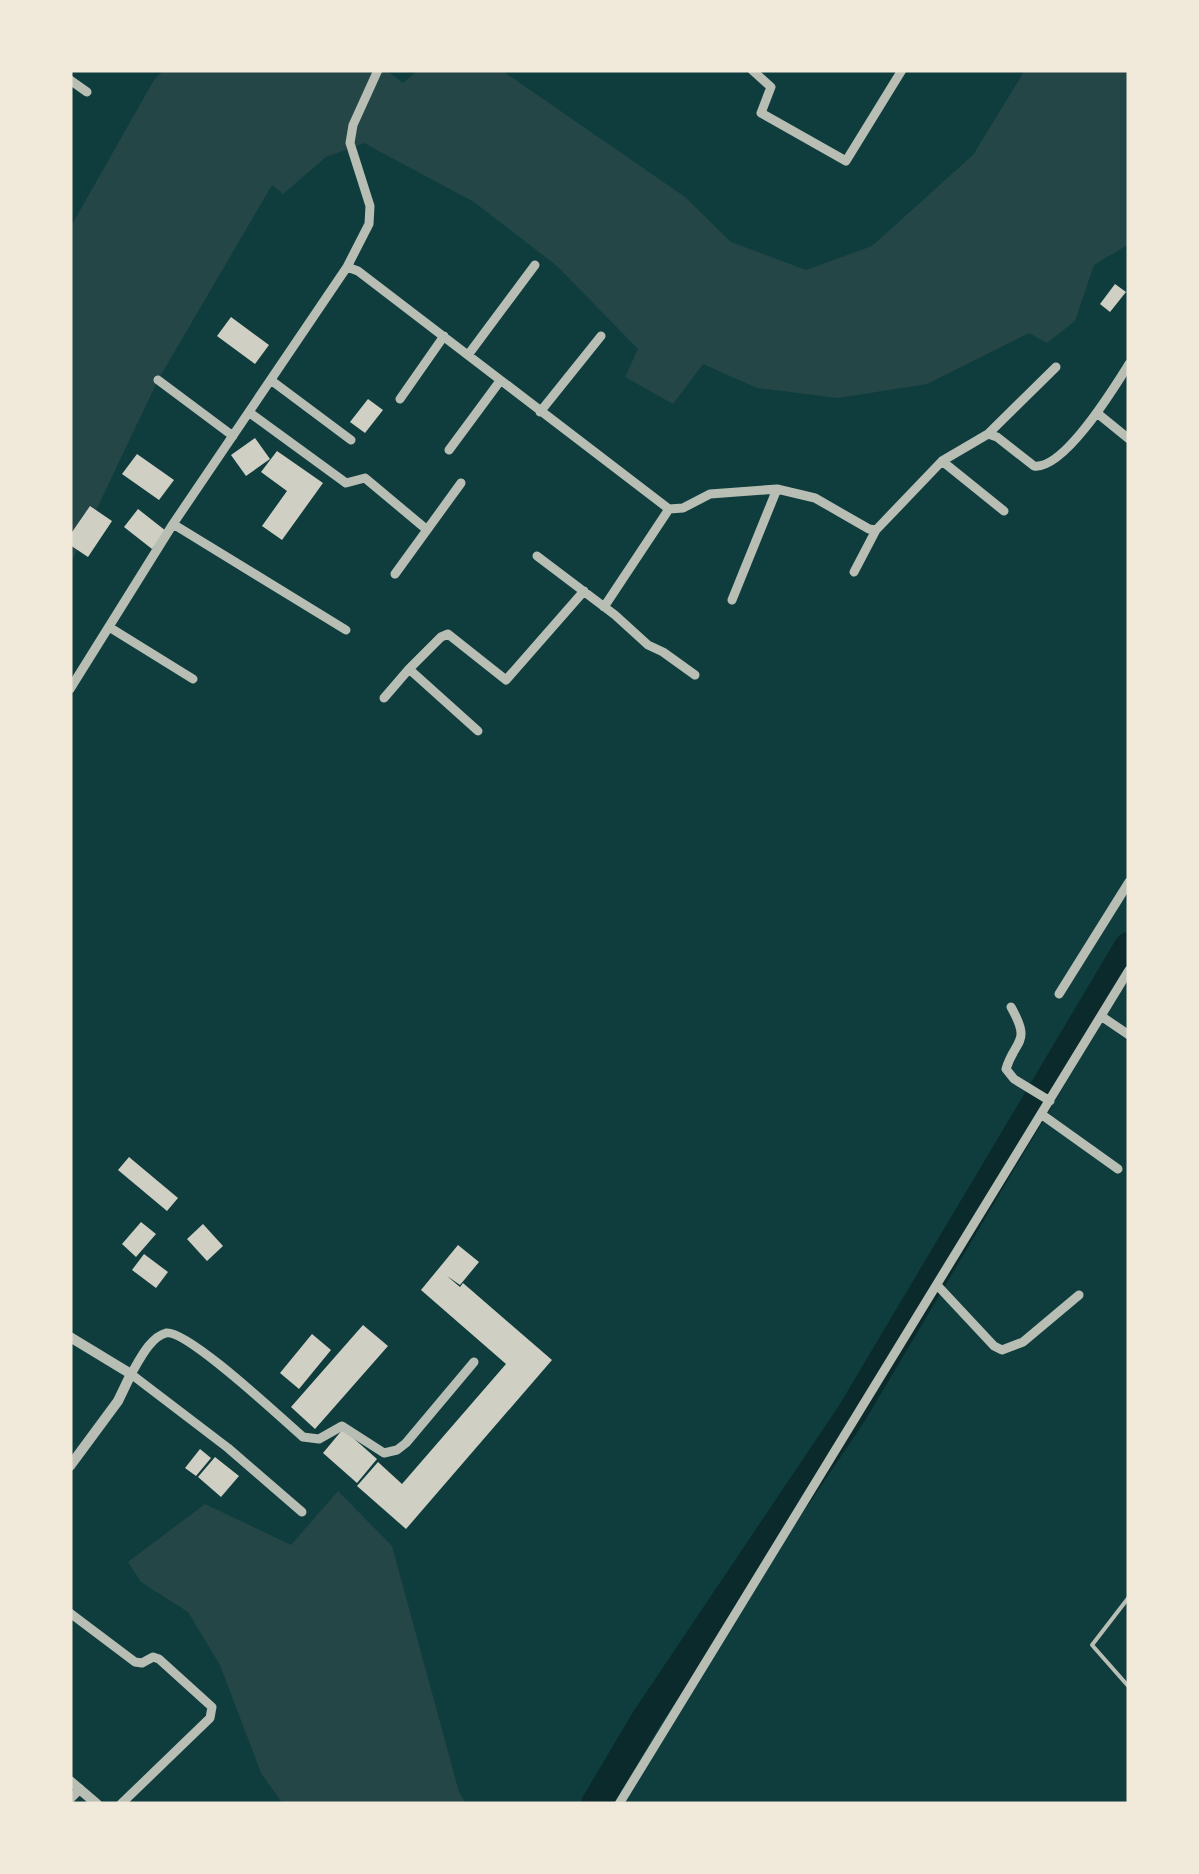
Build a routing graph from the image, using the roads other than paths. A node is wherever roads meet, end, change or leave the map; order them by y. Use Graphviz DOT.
graph roads {
  1 [pos="752,70"];
  2 [pos="902,70"];
  3 [pos="377,72"];
  4 [pos="70,80"];
  5 [pos="87,92"];
  6 [pos="534,265"];
  7 [pos="347,267"];
  8 [pos="444,336"];
  9 [pos="600,336"];
  10 [pos="468,355"];
  11 [pos="1129,364"];
  12 [pos="1056,367"];
  13 [pos="158,380"];
  14 [pos="272,381"];
  15 [pos="500,381"];
  16 [pos="400,399"];
  17 [pos="250,412"];
  18 [pos="540,412"];
  19 [pos="1097,413"];
  20 [pos="988,434"];
  21 [pos="234,436"];
  22 [pos="1129,439"];
  23 [pos="351,440"];
  24 [pos="449,450"];
  25 [pos="942,461"];
  26 [pos="460,482"];
  27 [pos="776,489"];
  28 [pos="669,509"];
  29 [pos="1004,511"];
  30 [pos="174,524"];
  31 [pos="426,529"];
  32 [pos="876,530"];
  33 [pos="537,556"];
  34 [pos="854,572"];
  35 [pos="395,574"];
  36 [pos="584,591"];
  37 [pos="732,600"];
  38 [pos="604,606"];
  39 [pos="109,626"];
  40 [pos="346,630"];
  41 [pos="410,669"];
  42 [pos="694,675"];
  43 [pos="192,680"];
  44 [pos="70,689"];
  45 [pos="384,698"];
  46 [pos="478,730"];
  47 [pos="1129,882"];
  48 [pos="1129,970"];
  49 [pos="1059,994"];
  50 [pos="1012,1006"];
  51 [pos="1101,1016"];
  52 [pos="1129,1035"];
  53 [pos="1047,1099"];
  54 [pos="1041,1114"];
  55 [pos="1118,1169"];
  56 [pos="937,1285"];
  57 [pos="1079,1295"];
  58 [pos="70,1337"];
  59 [pos="474,1362"];
  60 [pos="130,1374"];
  61 [pos="70,1466"];
  62 [pos="302,1512"];
  63 [pos="1129,1597"];
  64 [pos="70,1613"];
  65 [pos="1129,1687"];
  66 [pos="70,1781"];
  67 [pos="80,1790"];
  68 [pos="70,1799"];
  69 [pos="97,1804"];
  70 [pos="121,1804"];
  71 [pos="618,1804"];
  1 -- 2 [label="street"];
  3 -- 7 [label="street"];
  4 -- 5 [label="street"];
  6 -- 10 [label="street"];
  7 -- 8 [label="street"];
  7 -- 14 [label="street"];
  8 -- 10 [label="street"];
  8 -- 16 [label="street"];
  9 -- 18 [label="street"];
  10 -- 15 [label="street"];
  11 -- 19 [label="street"];
  12 -- 20 [label="street"];
  13 -- 21 [label="street"];
  14 -- 17 [label="street"];
  14 -- 23 [label="street"];
  15 -- 18 [label="street"];
  15 -- 24 [label="street"];
  17 -- 21 [label="street"];
  17 -- 31 [label="street"];
  18 -- 28 [label="street"];
  19 -- 20 [label="street"];
  19 -- 22 [label="street"];
  20 -- 25 [label="street"];
  21 -- 30 [label="street"];
  25 -- 29 [label="street"];
  25 -- 32 [label="street"];
  26 -- 31 [label="street"];
  27 -- 28 [label="street"];
  27 -- 32 [label="street"];
  27 -- 37 [label="street"];
  28 -- 38 [label="street"];
  30 -- 39 [label="street"];
  30 -- 40 [label="street"];
  31 -- 35 [label="street"];
  32 -- 34 [label="street"];
  33 -- 36 [label="street"];
  36 -- 38 [label="street"];
  36 -- 41 [label="street"];
  38 -- 42 [label="street"];
  39 -- 43 [label="street"];
  39 -- 44 [label="street"];
  41 -- 45 [label="street"];
  41 -- 46 [label="street"];
  47 -- 49 [label="street"];
  48 -- 51 [label="street"];
  50 -- 53 [label="street"];
  51 -- 52 [label="street"];
  51 -- 53 [label="street"];
  53 -- 54 [label="street"];
  54 -- 55 [label="street"];
  54 -- 56 [label="street"];
  56 -- 57 [label="street"];
  56 -- 71 [label="street"];
  58 -- 60 [label="street"];
  59 -- 60 [label="street"];
  60 -- 61 [label="street"];
  60 -- 62 [label="street"];
  63 -- 65 [label="lane"];
  64 -- 70 [label="street"];
  66 -- 67 [label="street"];
  67 -- 68 [label="street"];
  67 -- 69 [label="street"];
}
